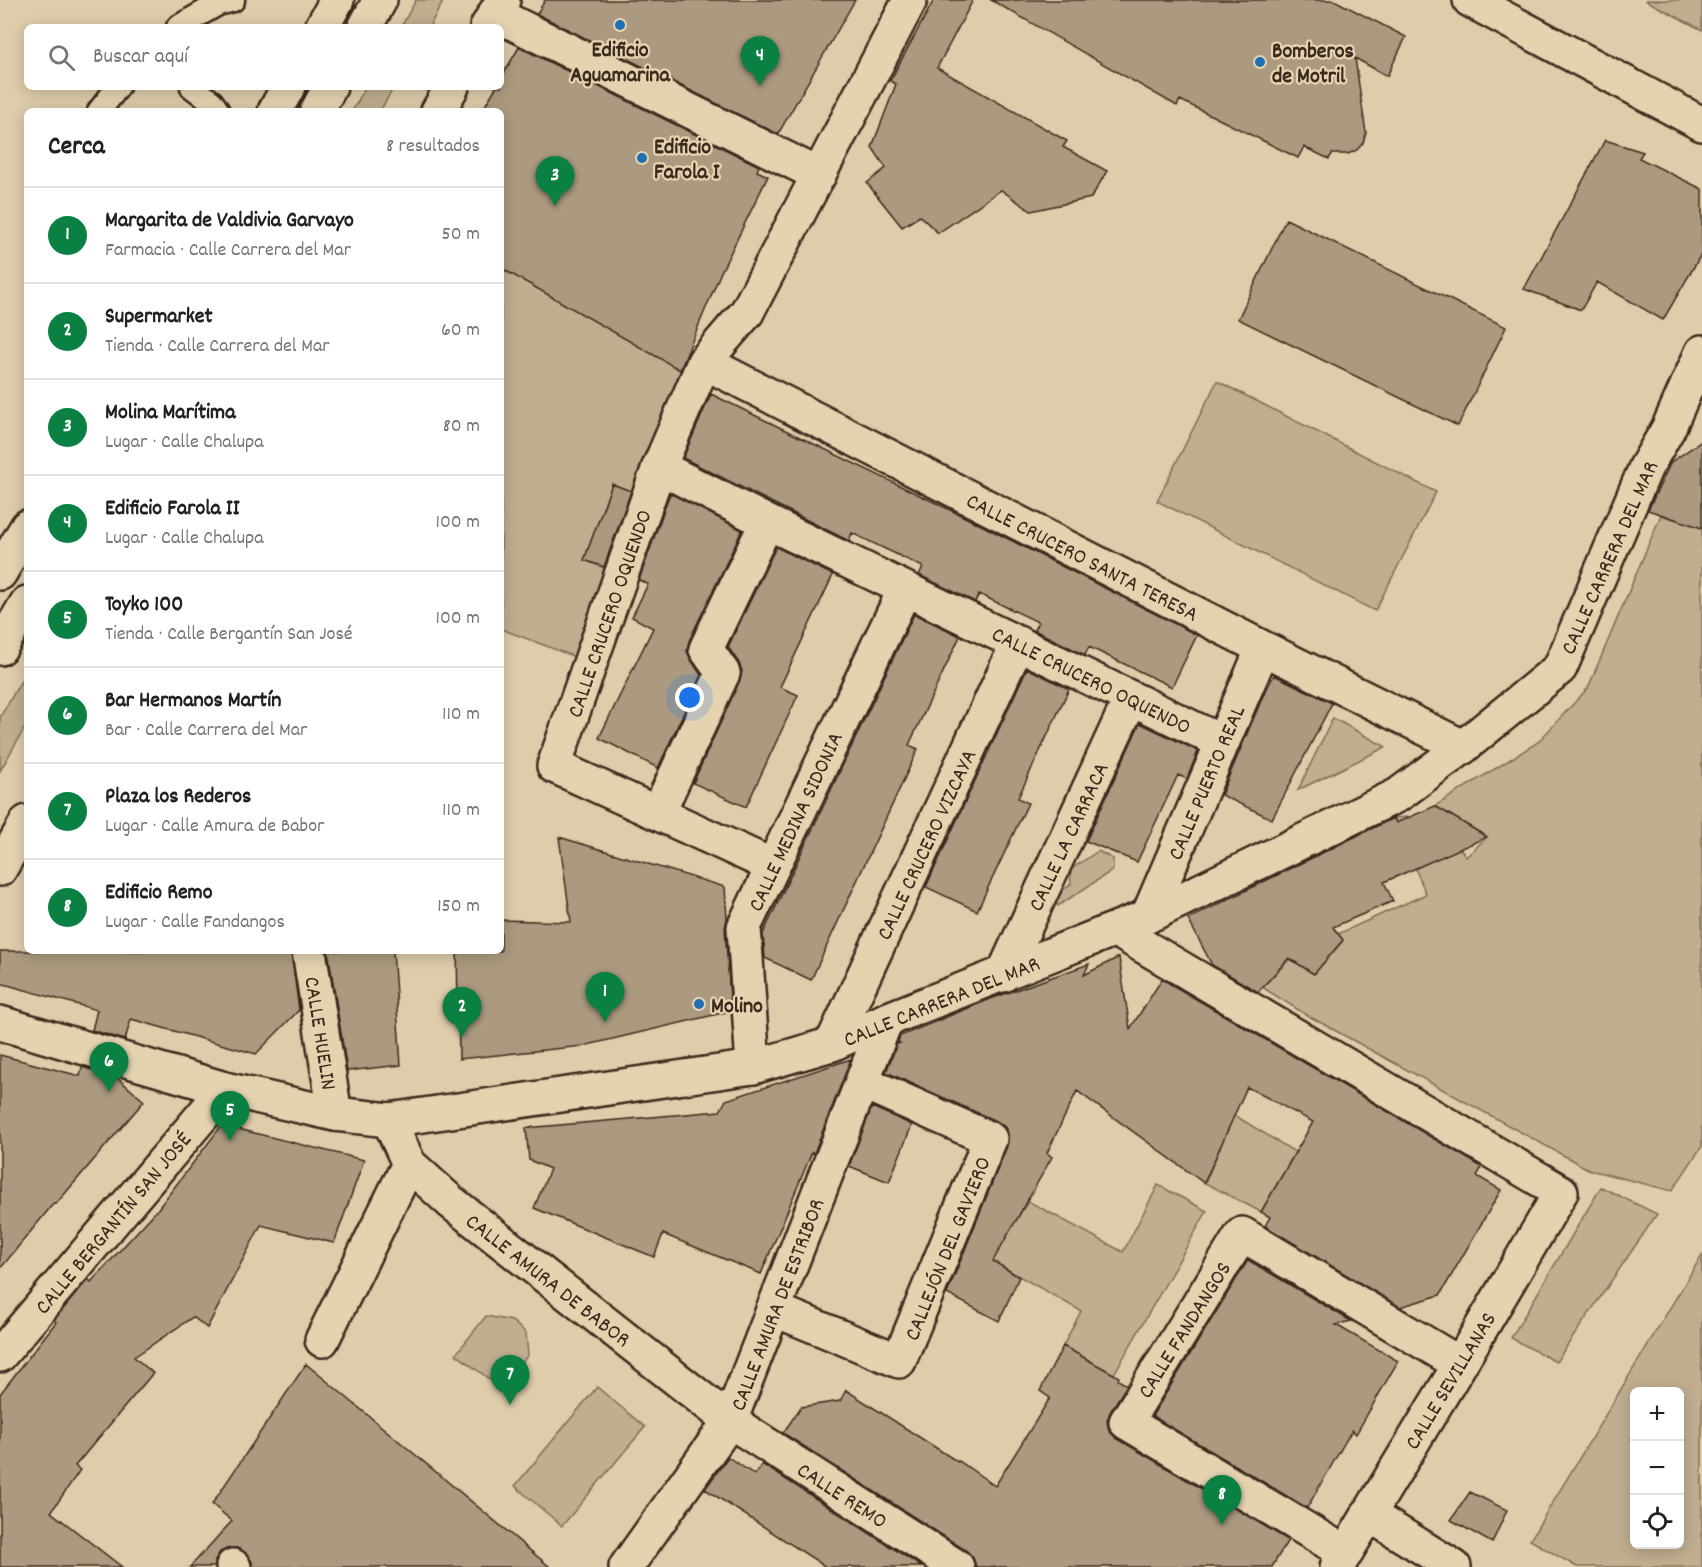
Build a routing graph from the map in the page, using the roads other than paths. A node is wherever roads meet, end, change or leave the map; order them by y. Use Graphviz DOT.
graph roads {
  1 [pos="233,0"];
  2 [pos="337,0"];
  3 [pos="380,0"];
  4 [pos="910,0"];
  5 [pos="1470,0"];
  6 [pos="495,14"];
  7 [pos="183,24"];
  8 [pos="324,24"];
  9 [pos="367,24"];
  10 [pos="116,90"];
  11 [pos="196,90"];
  12 [pos="286,90"];
  13 [pos="328,90"];
  14 [pos="450,90"];
  15 [pos="101,108"];
  16 [pos="216,108"];
  17 [pos="277,108"];
  18 [pos="319,108"];
  19 [pos="440,108"];
  20 [pos="1702,123"];
  21 [pos="819,175"];
  22 [pos="1702,352"];
  23 [pos="704,362"];
  24 [pos="1702,406"];
  25 [pos="1668,429"];
  26 [pos="659,467"];
  27 [pos="767,522"];
  28 [pos="24,531"];
  29 [pos="0,573"];
  30 [pos="904,589"];
  31 [pos="24,608"];
  32 [pos="1018,643"];
  33 [pos="0,648"];
  34 [pos="1263,648"];
  35 [pos="1131,698"];
  36 [pos="1222,742"];
  37 [pos="1463,747"];
  38 [pos="658,813"];
  39 [pos="24,827"];
  40 [pos="774,866"];
  41 [pos="0,869"];
  42 [pos="1148,916"];
  43 [pos="1116,930"];
  44 [pos="309,954"];
  45 [pos="1003,975"];
  46 [pos="886,1020"];
  47 [pos="0,1023"];
  48 [pos="832,1044"];
  49 [pos="753,1067"];
  50 [pos="862,1082"];
  51 [pos="225,1089"];
  52 [pos="334,1114"];
  53 [pos="389,1120"];
  54 [pos="409,1164"];
  55 [pos="773,1309"];
  56 [pos="322,1340"];
  57 [pos="0,1355"];
  58 [pos="1460,1364"];
  59 [pos="730,1421"];
  60 [pos="1368,1514"];
  61 [pos="1341,1560"];
  62 [pos="626,1567"];
  63 [pos="957,1567"];
  64 [pos="1454,1567"];
  1 -- 7 [label="lane"];
  2 -- 8 [label="main road"];
  3 -- 9 [label="main road"];
  4 -- 21 [label="main road"];
  5 -- 20 [label="main road"];
  6 -- 21 [label="main road"];
  10 -- 15 [label="lane"];
  11 -- 16 [label="lane"];
  12 -- 17 [label="main road"];
  13 -- 18 [label="main road"];
  14 -- 19 [label="main road"];
  21 -- 23 [label="main road"];
  22 -- 25 [label="main road, CALLE CARRERA DEL MAR"];
  23 -- 26 [label="main road"];
  23 -- 34 [label="main road, CALLE CRUCERO SANTA TERESA"];
  24 -- 25 [label="main road, CALLE CARRERA DEL MAR"];
  25 -- 37 [label="main road, CALLE CARRERA DEL MAR"];
  26 -- 27 [label="main road, CALLE CRUCERO OQUENDO"];
  26 -- 38 [label="main road, CALLE CRUCERO OQUENDO"];
  27 -- 30 [label="main road, CALLE CRUCERO OQUENDO"];
  27 -- 38 [label="main road"];
  28 -- 29 [label="main road"];
  30 -- 32 [label="main road, CALLE CRUCERO OQUENDO"];
  30 -- 40 [label="main road, CALLE MEDINA SIDONIA"];
  31 -- 33 [label="main road"];
  32 -- 35 [label="main road, CALLE CRUCERO OQUENDO"];
  32 -- 48 [label="main road, CALLE CRUCERO VIZCAYA"];
  34 -- 36 [label="main road, CALLE PUERTO REAL"];
  34 -- 37 [label="main road, CALLE CRUCERO SANTA TERESA"];
  35 -- 36 [label="main road, CALLE CRUCERO OQUENDO"];
  35 -- 45 [label="main road, CALLE LA CARRACA"];
  36 -- 42 [label="main road, CALLE PUERTO REAL"];
  37 -- 42 [label="main road, CALLE CARRERA DEL MAR"];
  38 -- 40 [label="main road, CALLE CRUCERO OQUENDO"];
  39 -- 41 [label="main road"];
  40 -- 49 [label="main road, CALLE MEDINA SIDONIA"];
  42 -- 43 [label="main road, CALLE CARRERA DEL MAR"];
  43 -- 45 [label="main road, CALLE CARRERA DEL MAR"];
  43 -- 58 [label="main road, CALLE SEVILLANAS"];
  44 -- 52 [label="main road, CALLE HUELIN"];
  45 -- 46 [label="main road, CALLE CARRERA DEL MAR"];
  46 -- 48 [label="main road, CALLE CARRERA DEL MAR"];
  46 -- 50 [label="main road, CALLE AMURA DE ESTRIBOR"];
  47 -- 51 [label="main road, CALLE CARRERA DEL MAR"];
  48 -- 49 [label="main road, CALLE CARRERA DEL MAR"];
  49 -- 53 [label="main road, CALLE CARRERA DEL MAR"];
  50 -- 55 [label="main road, CALLE AMURA DE ESTRIBOR"];
  50 -- 55 [label="main road, CALLEJÓN DEL GAVIERO"];
  51 -- 52 [label="main road, CALLE CARRERA DEL MAR"];
  51 -- 57 [label="main road, CALLE BERGANTÍN SAN JOSÉ"];
  52 -- 53 [label="main road, CALLE CARRERA DEL MAR"];
  53 -- 54 [label="main road, CALLE AMURA DE BABOR"];
  54 -- 56 [label="main road"];
  54 -- 59 [label="main road, CALLE AMURA DE BABOR"];
  55 -- 59 [label="main road, CALLE AMURA DE ESTRIBOR"];
  58 -- 60 [label="main road, CALLE SEVILLANAS"];
  58 -- 61 [label="main road, CALLE FANDANGOS"];
  59 -- 62 [label="main road, CALLE AMURA DE ESTRIBOR"];
  59 -- 63 [label="main road, CALLE REMO"];
  60 -- 61 [label="main road, CALLE SEVILLANAS"];
  60 -- 64 [label="main road"];
}
